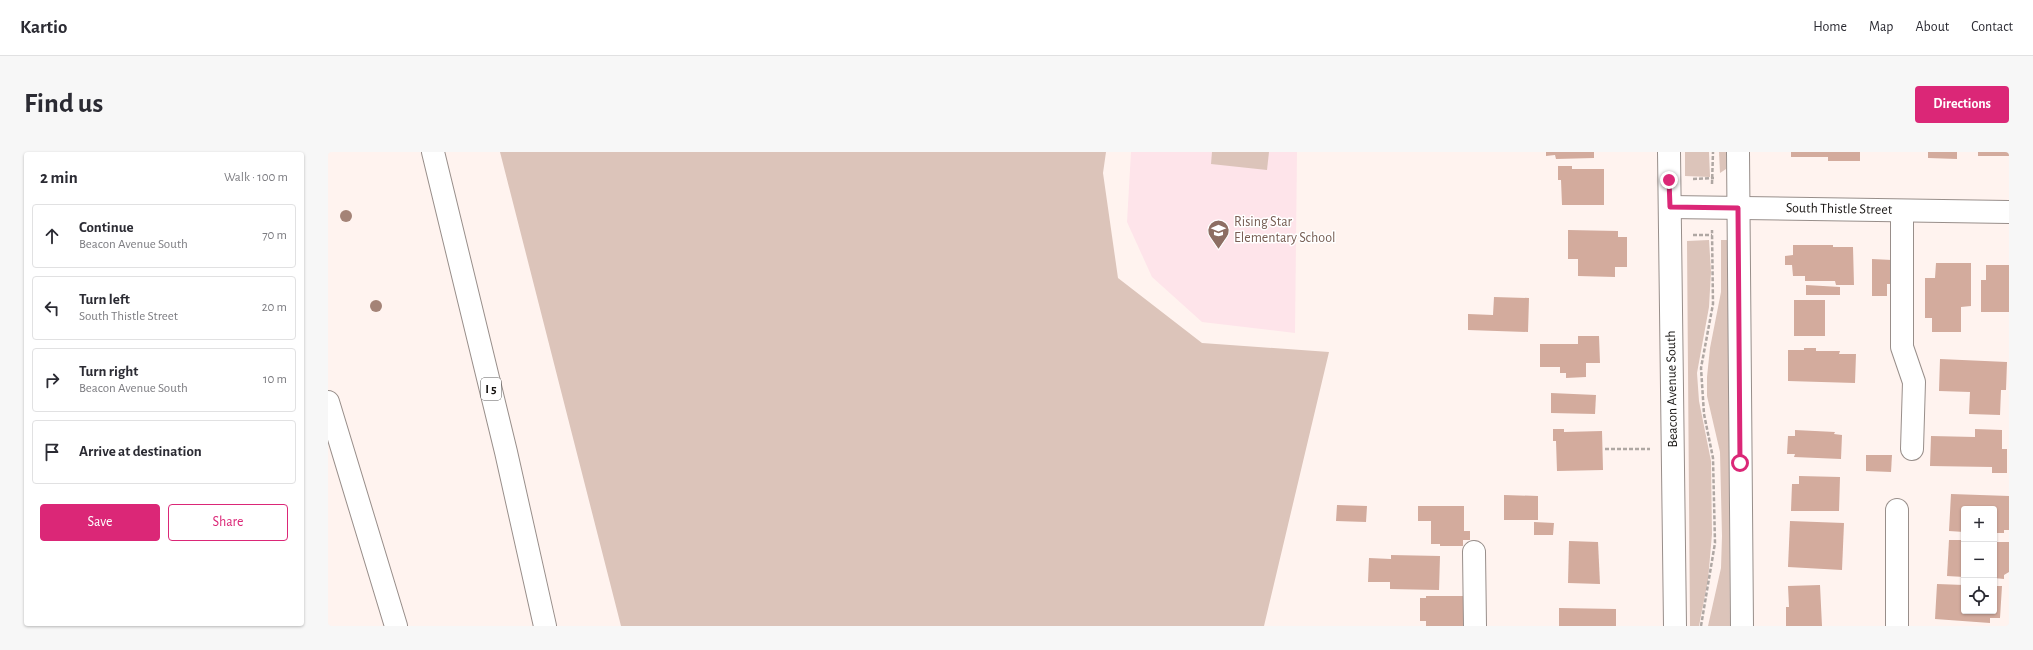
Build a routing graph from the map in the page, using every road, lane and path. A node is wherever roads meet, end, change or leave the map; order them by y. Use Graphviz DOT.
graph roads {
  1 [pos="433,152"];
  2 [pos="1669,152"];
  3 [pos="1713,152"];
  4 [pos="1738,152"];
  5 [pos="1712,178"];
  6 [pos="1686,179"];
  7 [pos="1716,179"];
  8 [pos="1712,189"];
  9 [pos="1670,207"];
  10 [pos="1738,208"];
  11 [pos="1902,211"];
  12 [pos="2009,212"];
  13 [pos="1711,224"];
  14 [pos="1712,235"];
  15 [pos="1718,235"];
  16 [pos="1691,236"];
  17 [pos="328,402"];
  18 [pos="1605,449"];
  19 [pos="1655,449"];
  20 [pos="1912,449"];
  21 [pos="1897,510"];
  22 [pos="1474,552"];
  23 [pos="396,626"];
  24 [pos="545,626"];
  25 [pos="1475,626"];
  26 [pos="1675,626"];
  27 [pos="1701,626"];
  28 [pos="1742,626"];
  29 [pos="1897,626"];
  1 -- 24 [label="main road, I 5"];
  2 -- 9 [label="main road, Beacon Avenue South"];
  3 -- 5 [label="path"];
  4 -- 10 [label="main road"];
  5 -- 6 [label="path"];
  5 -- 7 [label="path"];
  5 -- 8 [label="path"];
  9 -- 10 [label="main road, South Thistle Street"];
  9 -- 26 [label="main road, Beacon Avenue South"];
  10 -- 11 [label="main road, South Thistle Street"];
  10 -- 28 [label="main road"];
  11 -- 12 [label="main road, South Thistle Street"];
  11 -- 20 [label="main road"];
  13 -- 14 [label="path"];
  14 -- 15 [label="path"];
  14 -- 16 [label="path"];
  14 -- 27 [label="path"];
  17 -- 23 [label="main road"];
  18 -- 19 [label="path"];
  21 -- 29 [label="main road"];
  22 -- 25 [label="main road"];
}
